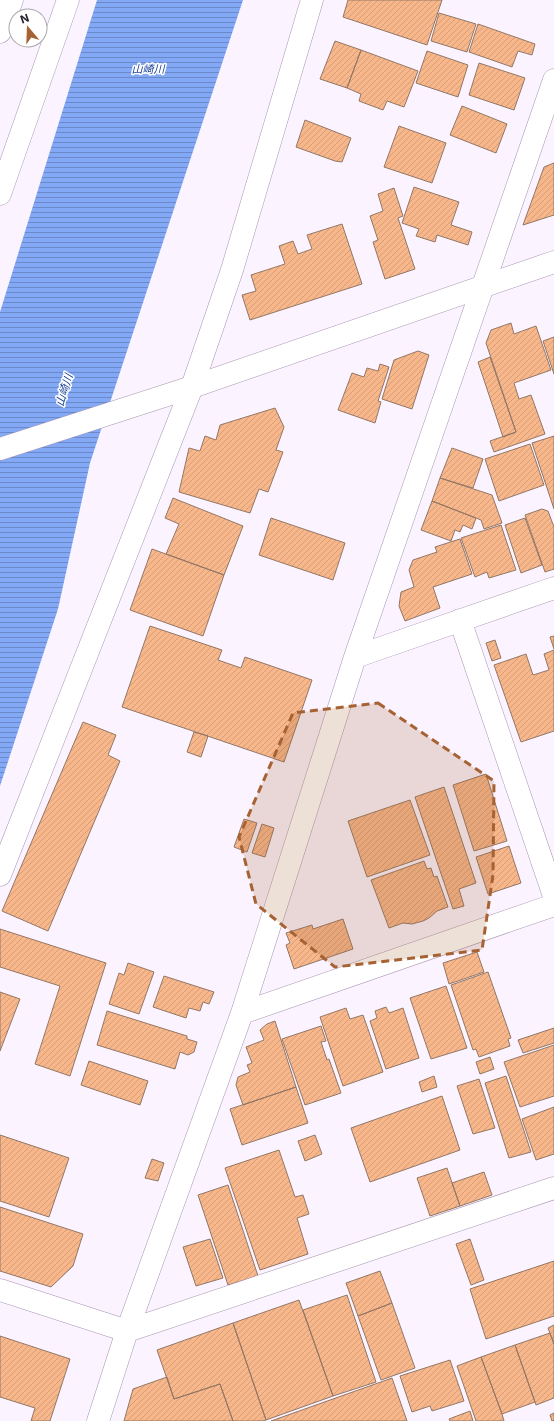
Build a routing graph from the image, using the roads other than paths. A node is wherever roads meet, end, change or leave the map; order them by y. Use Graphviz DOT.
graph roads {
  1 [pos="12,0"];
  2 [pos="68,0"];
  3 [pos="312,0"];
  4 [pos="0,32"];
  5 [pos="554,80"];
  6 [pos="0,194"];
  7 [pos="554,262"];
  8 [pos="483,286"];
  9 [pos="184,390"];
  10 [pos="0,449"];
  11 [pos="554,588"];
  12 [pos="460,620"];
  13 [pos="355,657"];
  14 [pos="0,875"];
  15 [pos="554,896"];
  16 [pos="554,905"];
  17 [pos="242,1013"];
  18 [pos="554,1188"];
  19 [pos="0,1290"];
  20 [pos="127,1331"];
  21 [pos="98,1421"];
  1 -- 4 [label="street"];
  2 -- 6 [label="street"];
  3 -- 9 [label="street"];
  5 -- 8 [label="street"];
  7 -- 8 [label="street"];
  8 -- 9 [label="street"];
  8 -- 13 [label="street"];
  9 -- 10 [label="street"];
  9 -- 14 [label="street"];
  11 -- 12 [label="street"];
  12 -- 13 [label="street"];
  12 -- 15 [label="street"];
  13 -- 17 [label="street"];
  16 -- 17 [label="street"];
  17 -- 20 [label="street"];
  18 -- 20 [label="street"];
  19 -- 20 [label="street"];
  20 -- 21 [label="street"];
}
